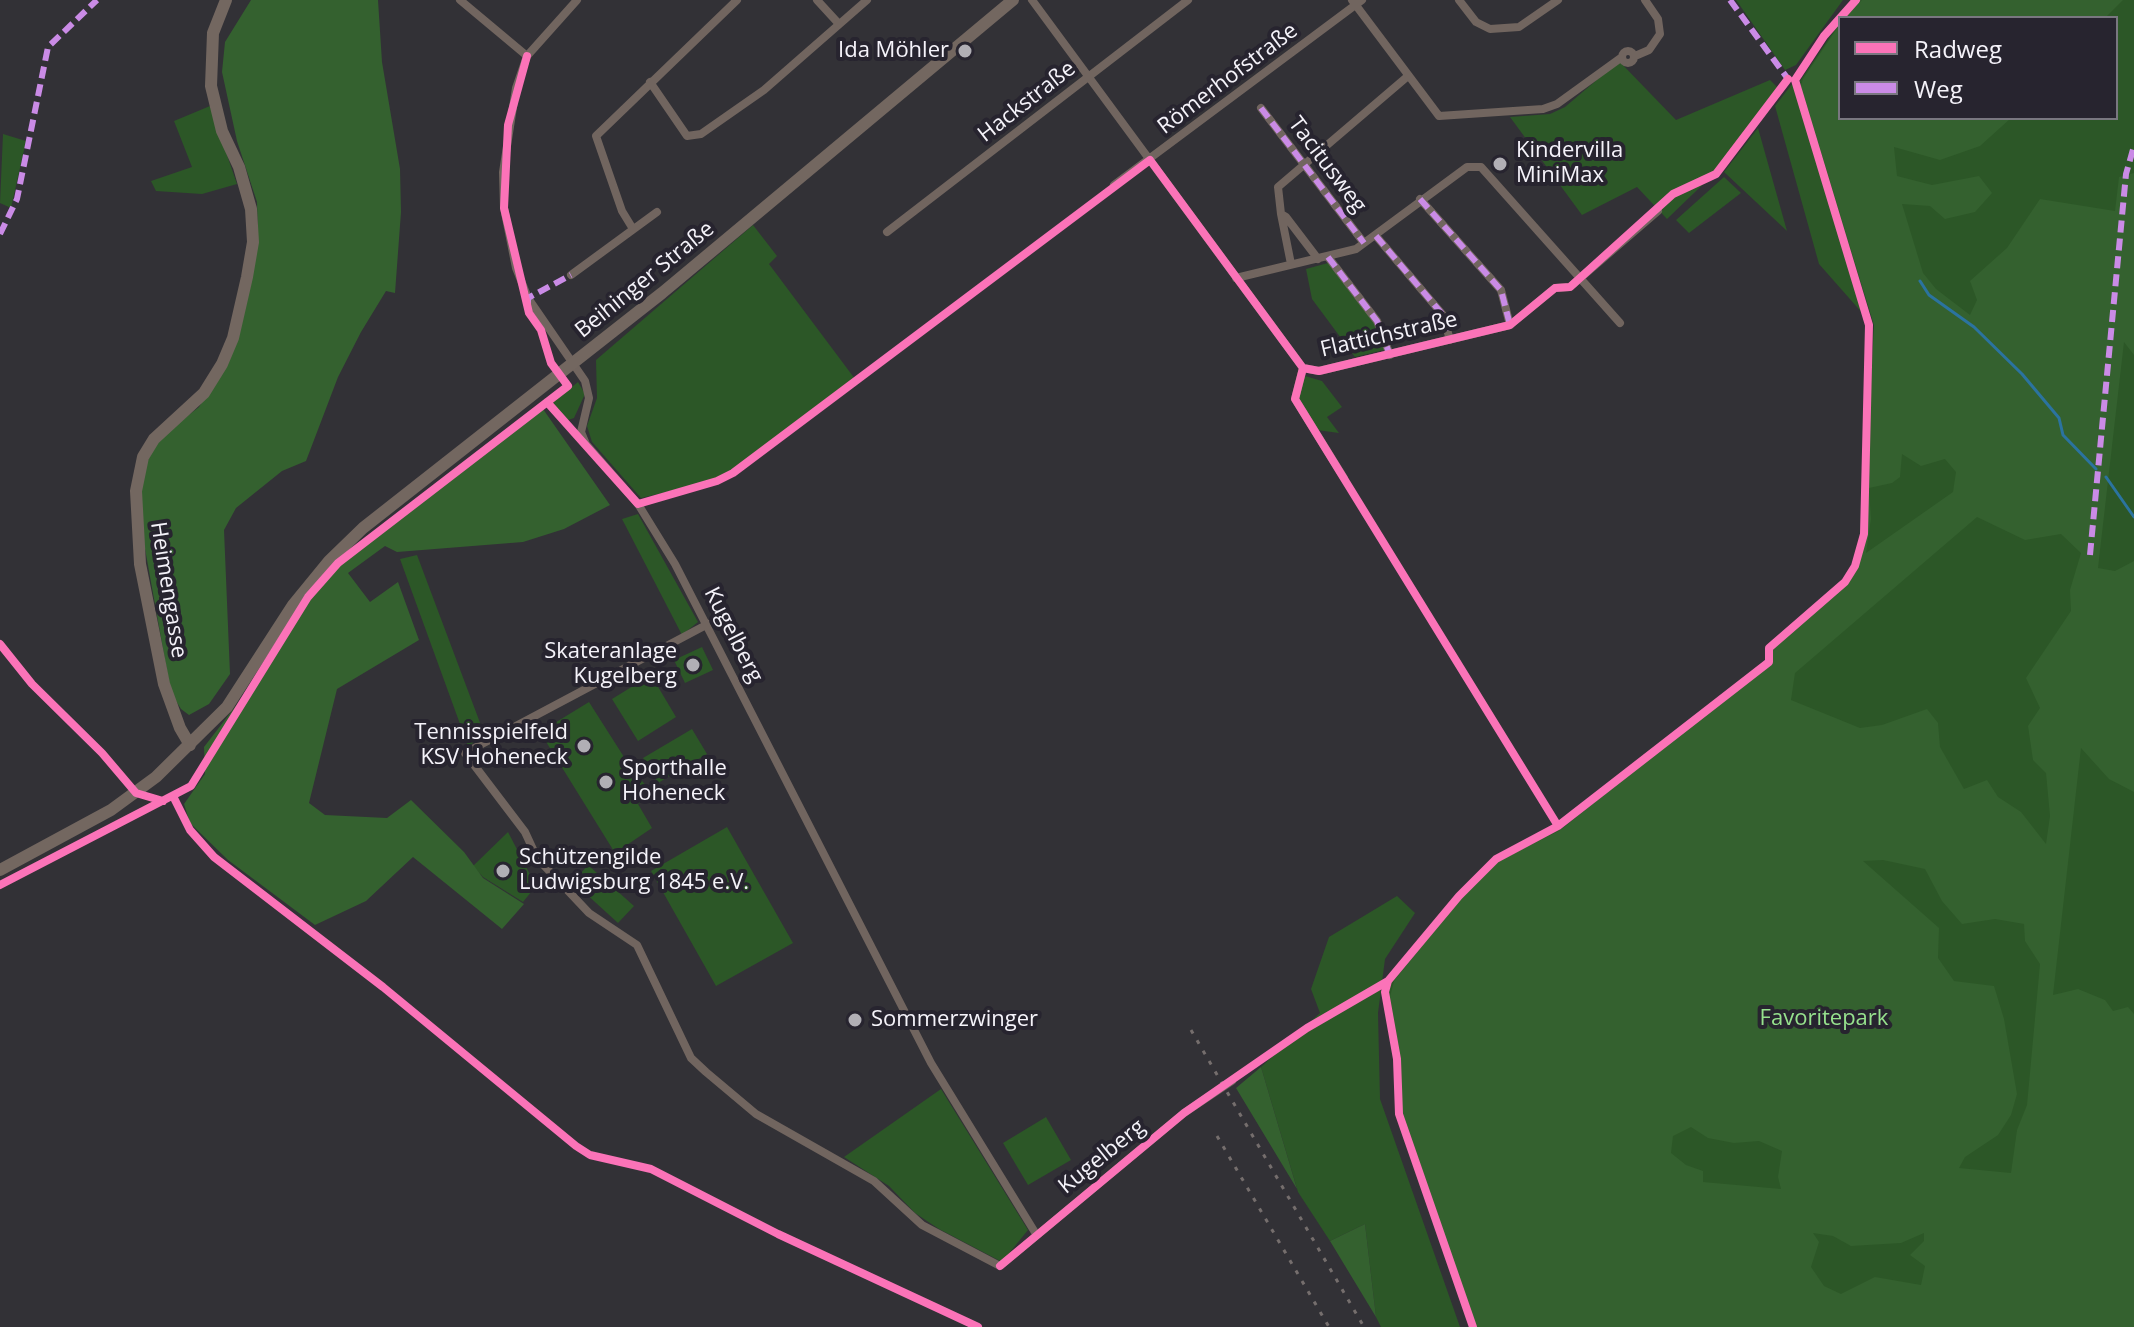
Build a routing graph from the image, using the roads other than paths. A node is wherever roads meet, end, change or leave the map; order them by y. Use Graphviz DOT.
graph roads {
  1 [pos="226,0"];
  2 [pos="460,0"];
  3 [pos="577,0"];
  4 [pos="737,0"];
  5 [pos="817,0"];
  6 [pos="867,0"];
  7 [pos="1013,0"];
  8 [pos="1032,0"];
  9 [pos="1188,0"];
  10 [pos="1459,0"];
  11 [pos="1558,0"];
  12 [pos="1645,0"];
  13 [pos="1356,2"];
  14 [pos="839,24"];
  15 [pos="527,56"];
  16 [pos="1408,76"];
  17 [pos="1089,77"];
  18 [pos="650,82"];
  19 [pos="1261,108"];
  20 [pos="1150,160"];
  21 [pos="1304,165"];
  22 [pos="1114,185"];
  23 [pos="1420,199"];
  24 [pos="1658,211"];
  25 [pos="657,212"];
  26 [pos="1281,214"];
  27 [pos="633,229"];
  28 [pos="887,232"];
  29 [pos="1376,236"];
  30 [pos="1364,243"];
  31 [pos="1323,258"];
  32 [pos="1291,264"];
  33 [pos="571,275"];
  34 [pos="1236,278"];
  35 [pos="1580,278"];
  36 [pos="1620,323"];
  37 [pos="1510,325"];
  38 [pos="1450,340"];
  39 [pos="1390,355"];
  40 [pos="574,363"];
  41 [pos="1303,368"];
  42 [pos="1344,478"];
  43 [pos="708,624"];
  44 [pos="190,745"];
  45 [pos="0,870"];
  46 [pos="1232,1081"];
  47 [pos="1036,1234"];
  1 -- 44 [label="main road, Heimengasse"];
  2 -- 15 [label="street"];
  3 -- 15 [label="street"];
  4 -- 18 [label="street"];
  5 -- 14 [label="street"];
  6 -- 14 [label="street"];
  7 -- 40 [label="main road, Beihinger Straße"];
  8 -- 17 [label="street, Flattichstraße"];
  9 -- 17 [label="street, Hackstraße"];
  10 -- 11 [label="street"];
  12 -- 16 [label="street"];
  13 -- 16 [label="street"];
  13 -- 20 [label="street, Römerhofstraße"];
  14 -- 18 [label="street"];
  15 -- 40 [label="street"];
  16 -- 21 [label="street"];
  17 -- 20 [label="street, Flattichstraße"];
  17 -- 28 [label="street, Hackstraße"];
  18 -- 27 [label="street"];
  19 -- 21 [label="street, Tacitusweg"];
  20 -- 22 [label="street, Römerhofstraße"];
  20 -- 34 [label="street, Flattichstraße"];
  21 -- 26 [label="street"];
  21 -- 30 [label="street, Tacitusweg"];
  23 -- 29 [label="street"];
  23 -- 35 [label="street"];
  23 -- 37 [label="street"];
  24 -- 35 [label="street, Flattichstraße"];
  25 -- 27 [label="street"];
  26 -- 31 [label="street"];
  26 -- 32 [label="street"];
  27 -- 33 [label="street"];
  29 -- 30 [label="street"];
  29 -- 38 [label="street, Tacitusweg"];
  30 -- 31 [label="street"];
  31 -- 32 [label="street"];
  31 -- 39 [label="street"];
  32 -- 34 [label="street"];
  34 -- 41 [label="street, Flattichstraße"];
  35 -- 36 [label="street"];
  35 -- 37 [label="street, Flattichstraße"];
  37 -- 38 [label="street, Flattichstraße"];
  38 -- 39 [label="street, Flattichstraße"];
  39 -- 41 [label="street, Flattichstraße"];
  40 -- 43 [label="street, Kugelberg"];
  40 -- 44 [label="main road, Beihinger Straße"];
  41 -- 42 [label="street"];
  43 -- 47 [label="street, Kugelberg"];
  43 -- 47 [label="street, Kugelberg"];
  44 -- 45 [label="main road, Beihinger Straße"];
  46 -- 47 [label="street, Kugelberg"];
}
